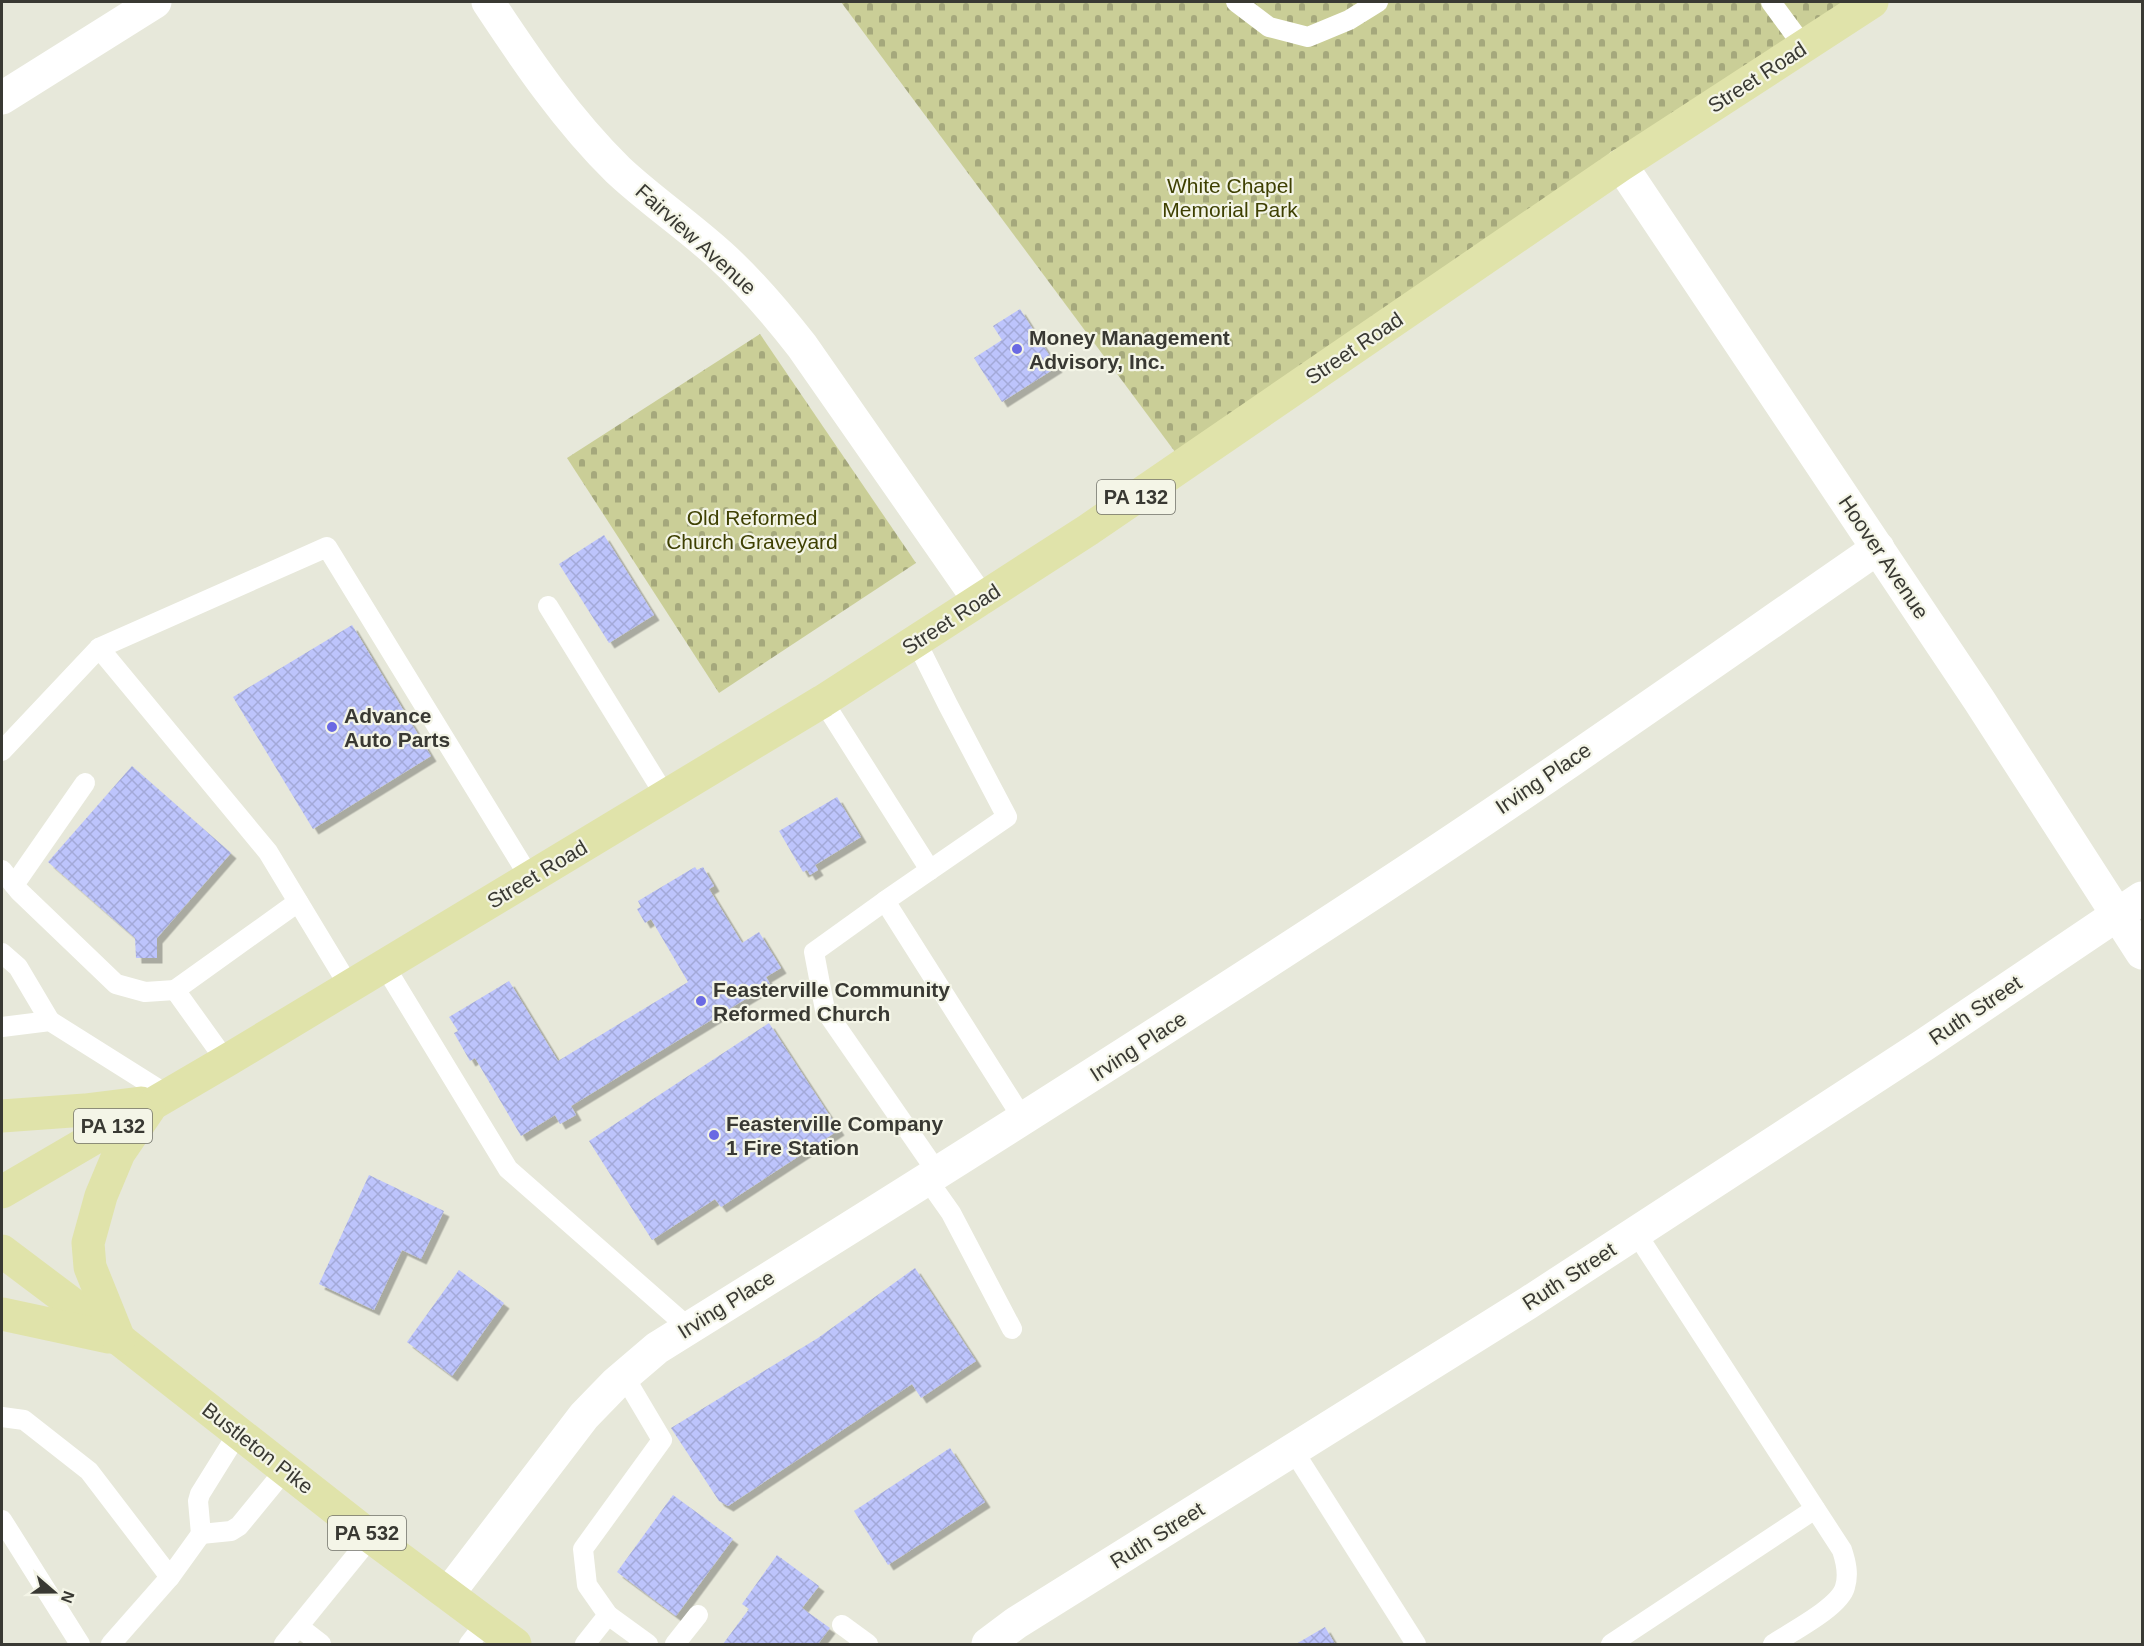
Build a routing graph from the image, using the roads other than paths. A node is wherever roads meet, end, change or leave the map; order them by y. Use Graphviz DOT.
graph roads {
  1 [pos="155,2"];
  2 [pos="488,2"];
  3 [pos="1236,2"];
  4 [pos="1378,2"];
  5 [pos="1771,2"];
  6 [pos="1872,2"];
  7 [pos="1804,47"];
  8 [pos="2,98"];
  9 [pos="1621,165"];
  10 [pos="1878,548"];
  11 [pos="979,600"];
  12 [pos="548,606"];
  13 [pos="916,641"];
  14 [pos="99,648"];
  15 [pos="824,701"];
  16 [pos="2,751"];
  17 [pos="85,783"];
  18 [pos="666,797"];
  19 [pos="930,870"];
  20 [pos="8,877"];
  21 [pos="530,878"];
  22 [pos="885,901"];
  23 [pos="298,902"];
  24 [pos="2130,906"];
  25 [pos="2,953"];
  26 [pos="2142,953"];
  27 [pos="384,965"];
  28 [pos="349,986"];
  29 [pos="175,990"];
  30 [pos="50,1021"];
  31 [pos="2,1027"];
  32 [pos="226,1061"];
  33 [pos="161,1097"];
  34 [pos="2,1116"];
  35 [pos="1023,1119"];
  36 [pos="932,1175"];
  37 [pos="2,1192"];
  38 [pos="1636,1233"];
  39 [pos="2,1251"];
  40 [pos="2,1314"];
  41 [pos="689,1328"];
  42 [pos="1012,1329"];
  43 [pos="119,1339"];
  44 [pos="624,1376"];
  45 [pos="2,1417"];
  46 [pos="238,1433"];
  47 [pos="1293,1450"];
  48 [pos="285,1470"];
  49 [pos="1815,1509"];
  50 [pos="2,1520"];
  51 [pos="201,1534"];
  52 [pos="371,1537"];
  53 [pos="170,1577"];
  54 [pos="448,1594"];
  55 [pos="608,1615"];
  56 [pos="698,1616"];
  57 [pos="842,1625"];
  58 [pos="298,1627"];
  59 [pos="477,1633"];
  60 [pos="80,1644"];
  61 [pos="111,1644"];
  62 [pos="284,1644"];
  63 [pos="321,1644"];
  64 [pos="515,1644"];
  65 [pos="585,1644"];
  66 [pos="648,1644"];
  67 [pos="675,1644"];
  68 [pos="868,1644"];
  69 [pos="988,1644"];
  70 [pos="1416,1644"];
  71 [pos="1611,1644"];
  72 [pos="1773,1644"];
  1 -- 8 [label="street"];
  2 -- 11 [label="street, Fairview Avenue"];
  3 -- 4 [label="lane"];
  5 -- 7 [label="lane"];
  6 -- 7 [label="main road, Street Road / PA 132"];
  7 -- 9 [label="main road, Street Road / PA 132"];
  9 -- 10 [label="street, Hoover Avenue"];
  9 -- 11 [label="main road, Street Road / PA 132"];
  10 -- 24 [label="street, Hoover Avenue"];
  10 -- 35 [label="street, Irving Place"];
  11 -- 13 [label="main road, Street Road / PA 132"];
  12 -- 18 [label="lane"];
  13 -- 15 [label="main road, Street Road / PA 132"];
  13 -- 19 [label="lane"];
  14 -- 16 [label="lane"];
  14 -- 21 [label="lane"];
  14 -- 23 [label="lane"];
  15 -- 18 [label="main road, Street Road / PA 132"];
  15 -- 19 [label="lane"];
  17 -- 20 [label="lane"];
  18 -- 21 [label="main road, Street Road / PA 132"];
  19 -- 22 [label="lane"];
  20 -- 29 [label="lane"];
  21 -- 27 [label="main road, Street Road / PA 132"];
  22 -- 35 [label="lane"];
  22 -- 36 [label="lane"];
  23 -- 28 [label="lane"];
  23 -- 29 [label="lane"];
  24 -- 26 [label="street, Hoover Avenue"];
  24 -- 38 [label="street, Ruth Street"];
  25 -- 30 [label="lane"];
  27 -- 28 [label="main road, Street Road / PA 132"];
  27 -- 41 [label="lane"];
  28 -- 32 [label="main road, Street Road / PA 132"];
  29 -- 32 [label="lane"];
  30 -- 31 [label="lane"];
  30 -- 33 [label="lane"];
  32 -- 33 [label="main road, Street Road / PA 132"];
  33 -- 34 [label="main road"];
  33 -- 37 [label="main road, Street Road / PA 132"];
  33 -- 43 [label="main road"];
  35 -- 36 [label="street, Irving Place"];
  36 -- 41 [label="street, Irving Place"];
  36 -- 42 [label="lane"];
  38 -- 47 [label="street, Ruth Street"];
  38 -- 49 [label="lane"];
  39 -- 43 [label="main road, Bustleton Pike / PA 532"];
  40 -- 43 [label="main road"];
  41 -- 44 [label="street, Irving Place"];
  43 -- 46 [label="main road, Bustleton Pike / PA 532"];
  44 -- 54 [label="street, Irving Place"];
  44 -- 55 [label="lane"];
  45 -- 53 [label="lane"];
  46 -- 48 [label="main road, Bustleton Pike / PA 532"];
  46 -- 51 [label="lane"];
  47 -- 69 [label="street, Ruth Street"];
  47 -- 70 [label="lane"];
  48 -- 51 [label="lane"];
  48 -- 52 [label="main road, Bustleton Pike / PA 532"];
  49 -- 71 [label="lane"];
  49 -- 72 [label="lane"];
  50 -- 60 [label="lane"];
  51 -- 53 [label="lane"];
  52 -- 54 [label="main road, Bustleton Pike / PA 532"];
  52 -- 58 [label="lane"];
  53 -- 61 [label="lane"];
  54 -- 59 [label="main road, Bustleton Pike / PA 532"];
  55 -- 65 [label="lane"];
  55 -- 66 [label="lane"];
  56 -- 67 [label="lane"];
  57 -- 68 [label="lane"];
  58 -- 62 [label="lane"];
  58 -- 63 [label="lane"];
  59 -- 64 [label="main road, Bustleton Pike / PA 532"];
}
